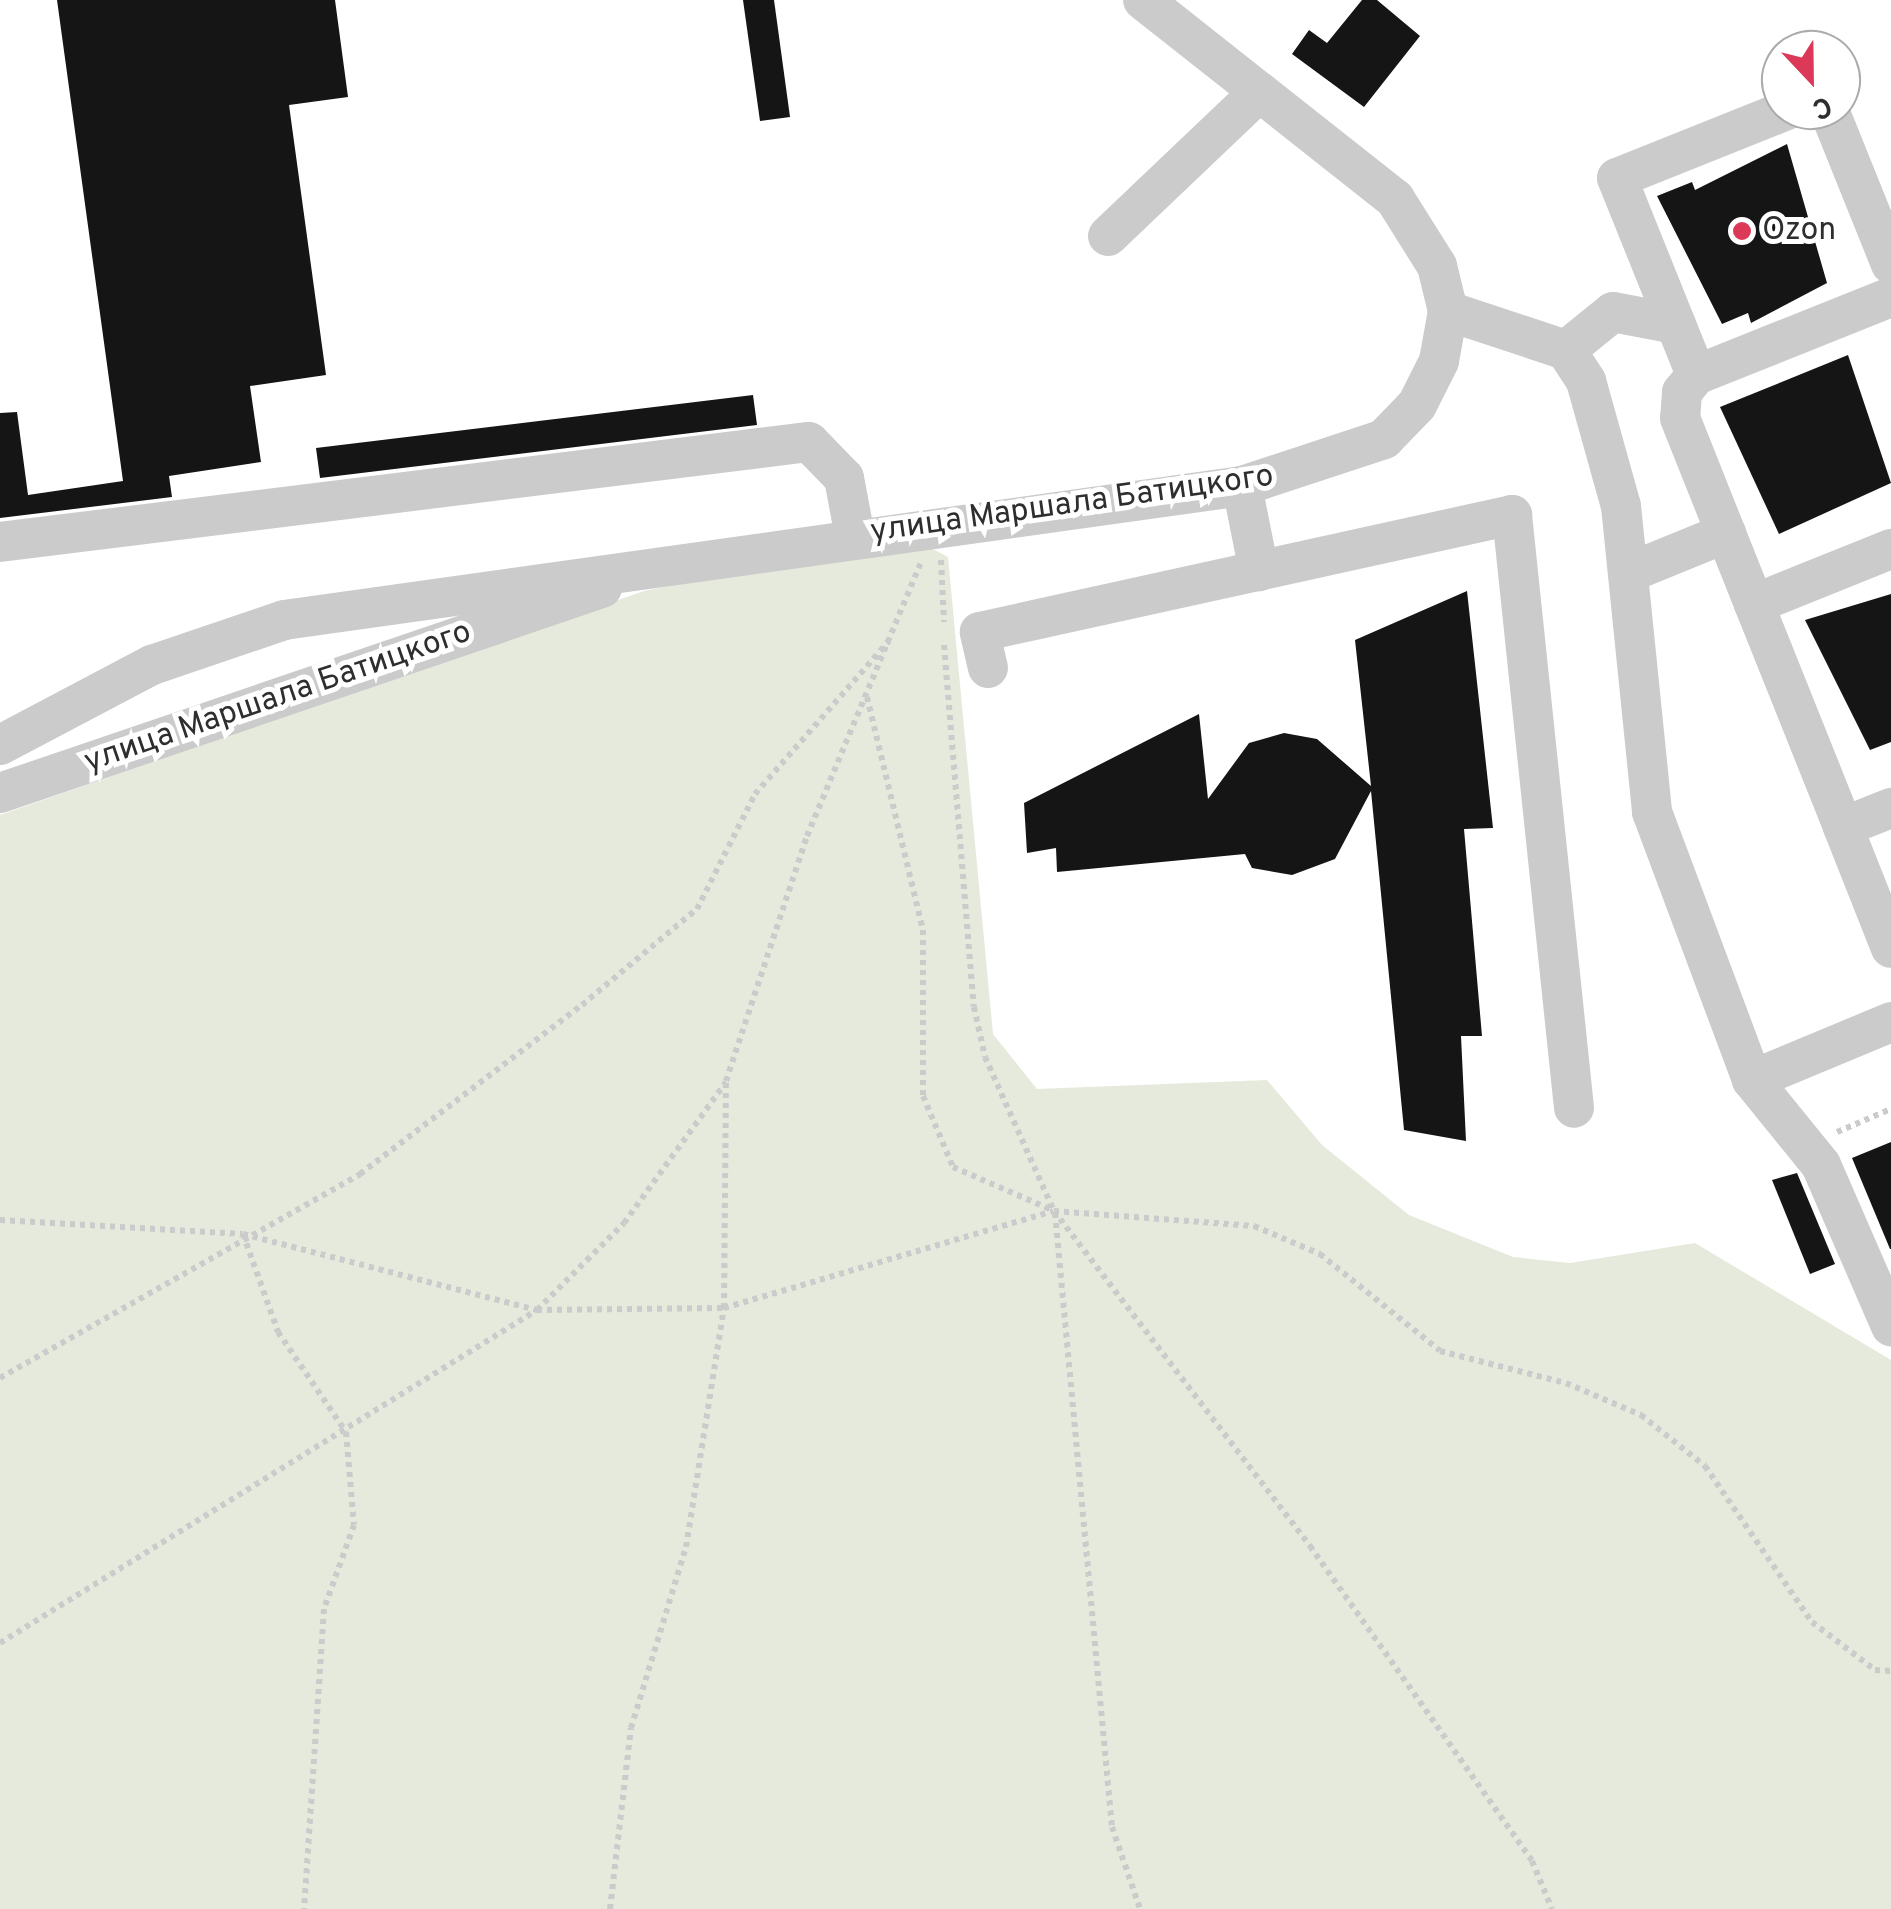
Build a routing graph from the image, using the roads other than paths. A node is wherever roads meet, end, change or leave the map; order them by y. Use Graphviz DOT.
graph roads {
  1 [pos="1143,0"];
  2 [pos="1258,92"];
  3 [pos="1761,120"];
  4 [pos="1836,130"];
  5 [pos="1108,236"];
  6 [pos="1888,299"];
  7 [pos="1448,311"];
  8 [pos="1676,324"];
  9 [pos="1566,350"];
  10 [pos="1696,374"];
  11 [pos="1242,486"];
  12 [pos="1726,533"];
  13 [pos="855,537"];
  14 [pos="0,542"];
  15 [pos="1891,549"];
  16 [pos="669,566"];
  17 [pos="1259,571"];
  18 [pos="1628,573"];
  19 [pos="1754,604"];
  20 [pos="988,668"];
  21 [pos="0,745"];
  22 [pos="0,793"];
  23 [pos="1891,808"];
  24 [pos="1843,827"];
  25 [pos="1891,948"];
  26 [pos="1891,1022"];
  27 [pos="1752,1080"];
  28 [pos="1574,1108"];
  29 [pos="1891,1326"];
  1 -- 2 [label="street"];
  2 -- 5 [label="street"];
  2 -- 7 [label="street"];
  3 -- 8 [label="street"];
  4 -- 6 [label="street"];
  6 -- 10 [label="street"];
  7 -- 9 [label="street"];
  7 -- 11 [label="street, улица Маршала Батицкого"];
  8 -- 9 [label="street"];
  8 -- 10 [label="street"];
  9 -- 18 [label="street"];
  10 -- 12 [label="street"];
  11 -- 13 [label="street, улица Маршала Батицкого"];
  11 -- 17 [label="street"];
  12 -- 18 [label="street"];
  12 -- 19 [label="street"];
  13 -- 14 [label="street"];
  13 -- 16 [label="street, улица Маршала Батицкого"];
  15 -- 19 [label="street"];
  16 -- 21 [label="street, улица Маршала Батицкого"];
  16 -- 22 [label="street, улица Маршала Батицкого"];
  17 -- 20 [label="street"];
  17 -- 28 [label="street"];
  18 -- 27 [label="street"];
  19 -- 24 [label="street"];
  23 -- 24 [label="street"];
  24 -- 25 [label="street"];
  26 -- 27 [label="street"];
  27 -- 29 [label="street"];
}
